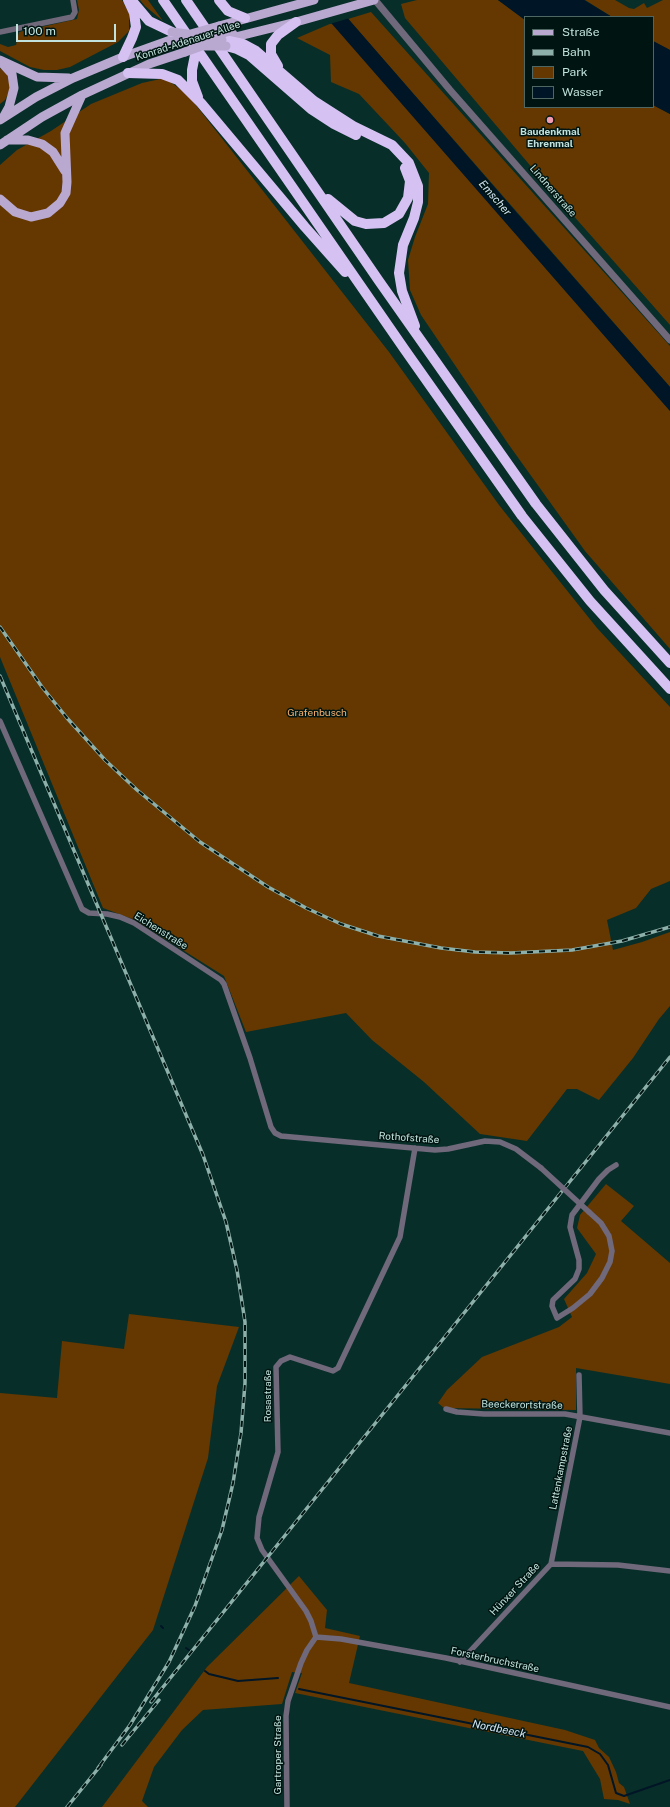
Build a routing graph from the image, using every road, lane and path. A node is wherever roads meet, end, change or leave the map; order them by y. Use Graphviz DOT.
graph roads {
  1 [pos="73,0"];
  2 [pos="128,0"];
  3 [pos="132,0"];
  4 [pos="163,0"];
  5 [pos="186,0"];
  6 [pos="219,0"];
  7 [pos="314,0"];
  8 [pos="374,0"];
  9 [pos="245,18"];
  10 [pos="296,22"];
  11 [pos="0,32"];
  12 [pos="172,36"];
  13 [pos="214,41"];
  14 [pos="123,57"];
  15 [pos="0,60"];
  16 [pos="128,73"];
  17 [pos="286,77"];
  18 [pos="72,78"];
  19 [pos="82,95"];
  20 [pos="201,103"];
  21 [pos="1,119"];
  22 [pos="3,143"];
  23 [pos="66,172"];
  24 [pos="317,190"];
  25 [pos="0,199"];
  26 [pos="364,292"];
  27 [pos="420,339"];
  28 [pos="670,340"];
  29 [pos="670,662"];
  30 [pos="670,689"];
  31 [pos="0,720"];
  32 [pos="275,1133"];
  33 [pos="415,1148"];
  34 [pos="616,1165"];
  35 [pos="579,1375"];
  36 [pos="446,1409"];
  37 [pos="580,1417"];
  38 [pos="670,1433"];
  39 [pos="551,1564"];
  40 [pos="670,1572"];
  41 [pos="316,1636"];
  42 [pos="460,1662"];
  43 [pos="670,1708"];
  44 [pos="287,1807"];
  1 -- 11 [label="street"];
  2 -- 14 [label="highway"];
  3 -- 12 [label="highway"];
  4 -- 26 [label="highway"];
  5 -- 24 [label="highway"];
  6 -- 9 [label="highway"];
  7 -- 9 [label="main road, Konrad-Adenauer-Allee"];
  8 -- 10 [label="main road, Konrad-Adenauer-Allee"];
  8 -- 28 [label="street, Lindnerstraße"];
  9 -- 13 [label="main road, Konrad-Adenauer-Allee"];
  10 -- 13 [label="main road, Konrad-Adenauer-Allee"];
  10 -- 17 [label="highway"];
  12 -- 13 [label="main road, bridge"];
  12 -- 13 [label="main road, Konrad-Adenauer-Allee, bridge"];
  12 -- 14 [label="main road, Konrad-Adenauer-Allee"];
  13 -- 16 [label="main road, Konrad-Adenauer-Allee, bridge"];
  13 -- 17 [label="highway"];
  13 -- 20 [label="highway"];
  13 -- 24 [label="highway"];
  14 -- 18 [label="main road, Konrad-Adenauer-Allee"];
  15 -- 18 [label="main road"];
  15 -- 21 [label="main road"];
  16 -- 19 [label="main road, Konrad-Adenauer-Allee"];
  16 -- 20 [label="highway"];
  17 -- 27 [label="highway"];
  18 -- 21 [label="main road, Konrad-Adenauer-Allee"];
  19 -- 22 [label="main road, Konrad-Adenauer-Allee"];
  19 -- 23 [label="main road"];
  20 -- 26 [label="highway"];
  22 -- 23 [label="main road"];
  23 -- 25 [label="main road"];
  24 -- 27 [label="highway"];
  26 -- 30 [label="highway"];
  27 -- 29 [label="highway"];
  31 -- 32 [label="street, Eichenstraße"];
  32 -- 33 [label="street, Rothofstraße"];
  33 -- 34 [label="street, Rothofstraße, bridge"];
  33 -- 41 [label="street, Rosastraße"];
  35 -- 37 [label="street, Lattenkampstraße"];
  36 -- 37 [label="street, Beeckerortstraße"];
  37 -- 38 [label="street, Beeckerortstraße"];
  37 -- 39 [label="street, Lattenkampstraße"];
  39 -- 40 [label="street, Hünxer Straße"];
  39 -- 42 [label="street, Hünxer Straße"];
  41 -- 42 [label="street, Forsterbruchstraße"];
  41 -- 44 [label="street, Gartroper Straße"];
  42 -- 43 [label="street, Forsterbruchstraße"];
}
